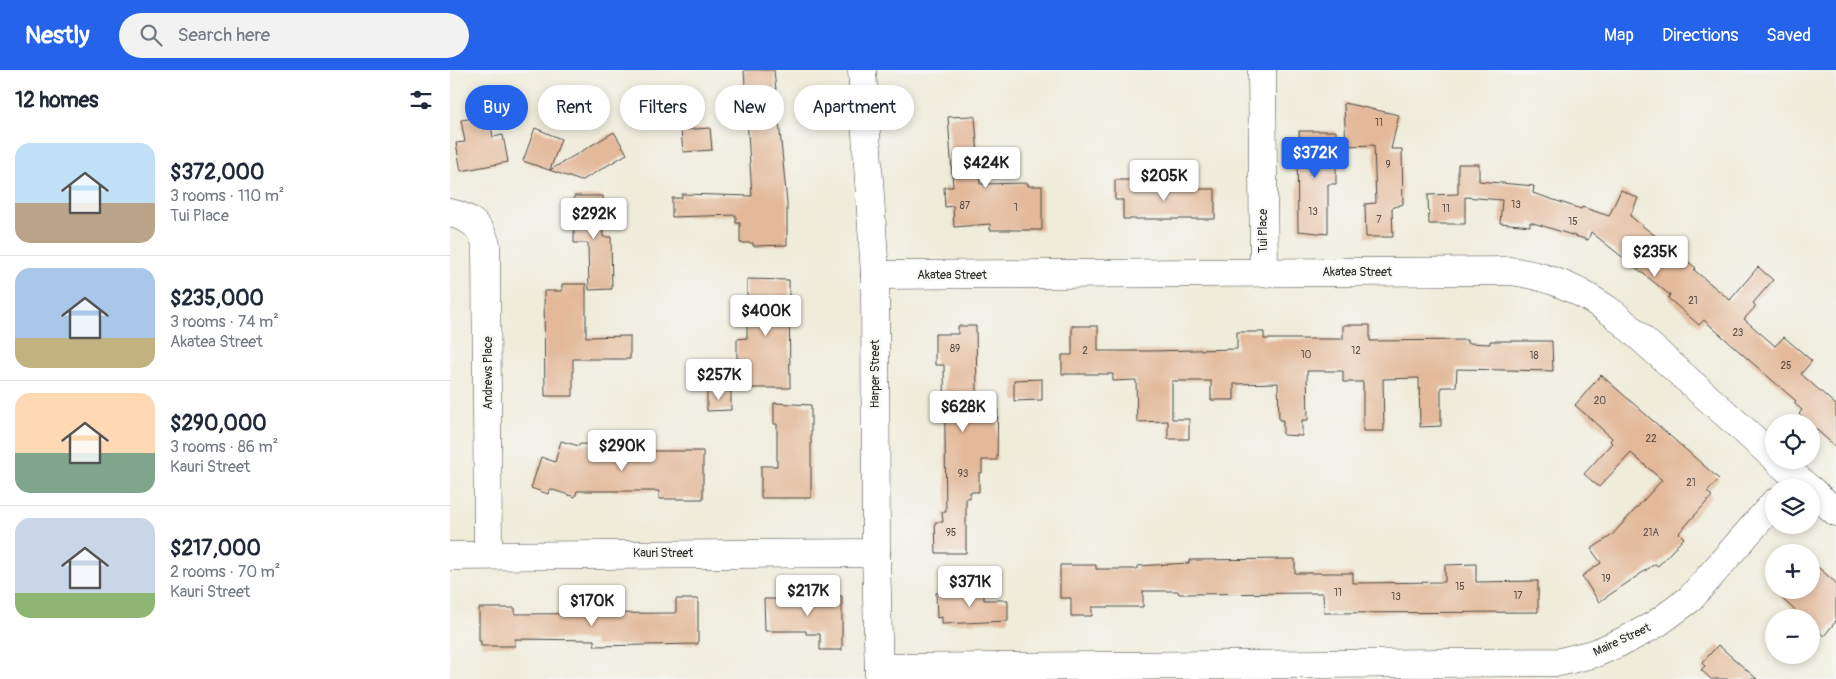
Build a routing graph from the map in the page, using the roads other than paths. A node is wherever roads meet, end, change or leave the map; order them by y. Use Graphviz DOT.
graph roads {
  1 [pos="862,70"];
  2 [pos="1262,70"];
  3 [pos="450,213"];
  4 [pos="1264,273"];
  5 [pos="875,275"];
  6 [pos="1765,449"];
  7 [pos="1820,499"];
  8 [pos="1836,512"];
  9 [pos="1765,513"];
  10 [pos="876,553"];
  11 [pos="488,554"];
  12 [pos="450,556"];
  13 [pos="879,674"];
  1 -- 5 [label="street, Harper Street"];
  2 -- 4 [label="street, Tui Place"];
  3 -- 11 [label="street, Andrews Place"];
  4 -- 5 [label="street, Akatea Street"];
  4 -- 6 [label="street, Akatea Street"];
  5 -- 10 [label="street, Harper Street"];
  7 -- 8 [label="street"];
  9 -- 13 [label="street, Maire Street"];
  10 -- 11 [label="street, Kauri Street"];
  10 -- 13 [label="street, Harper Street"];
  11 -- 12 [label="street, Kauri Street"];
}
